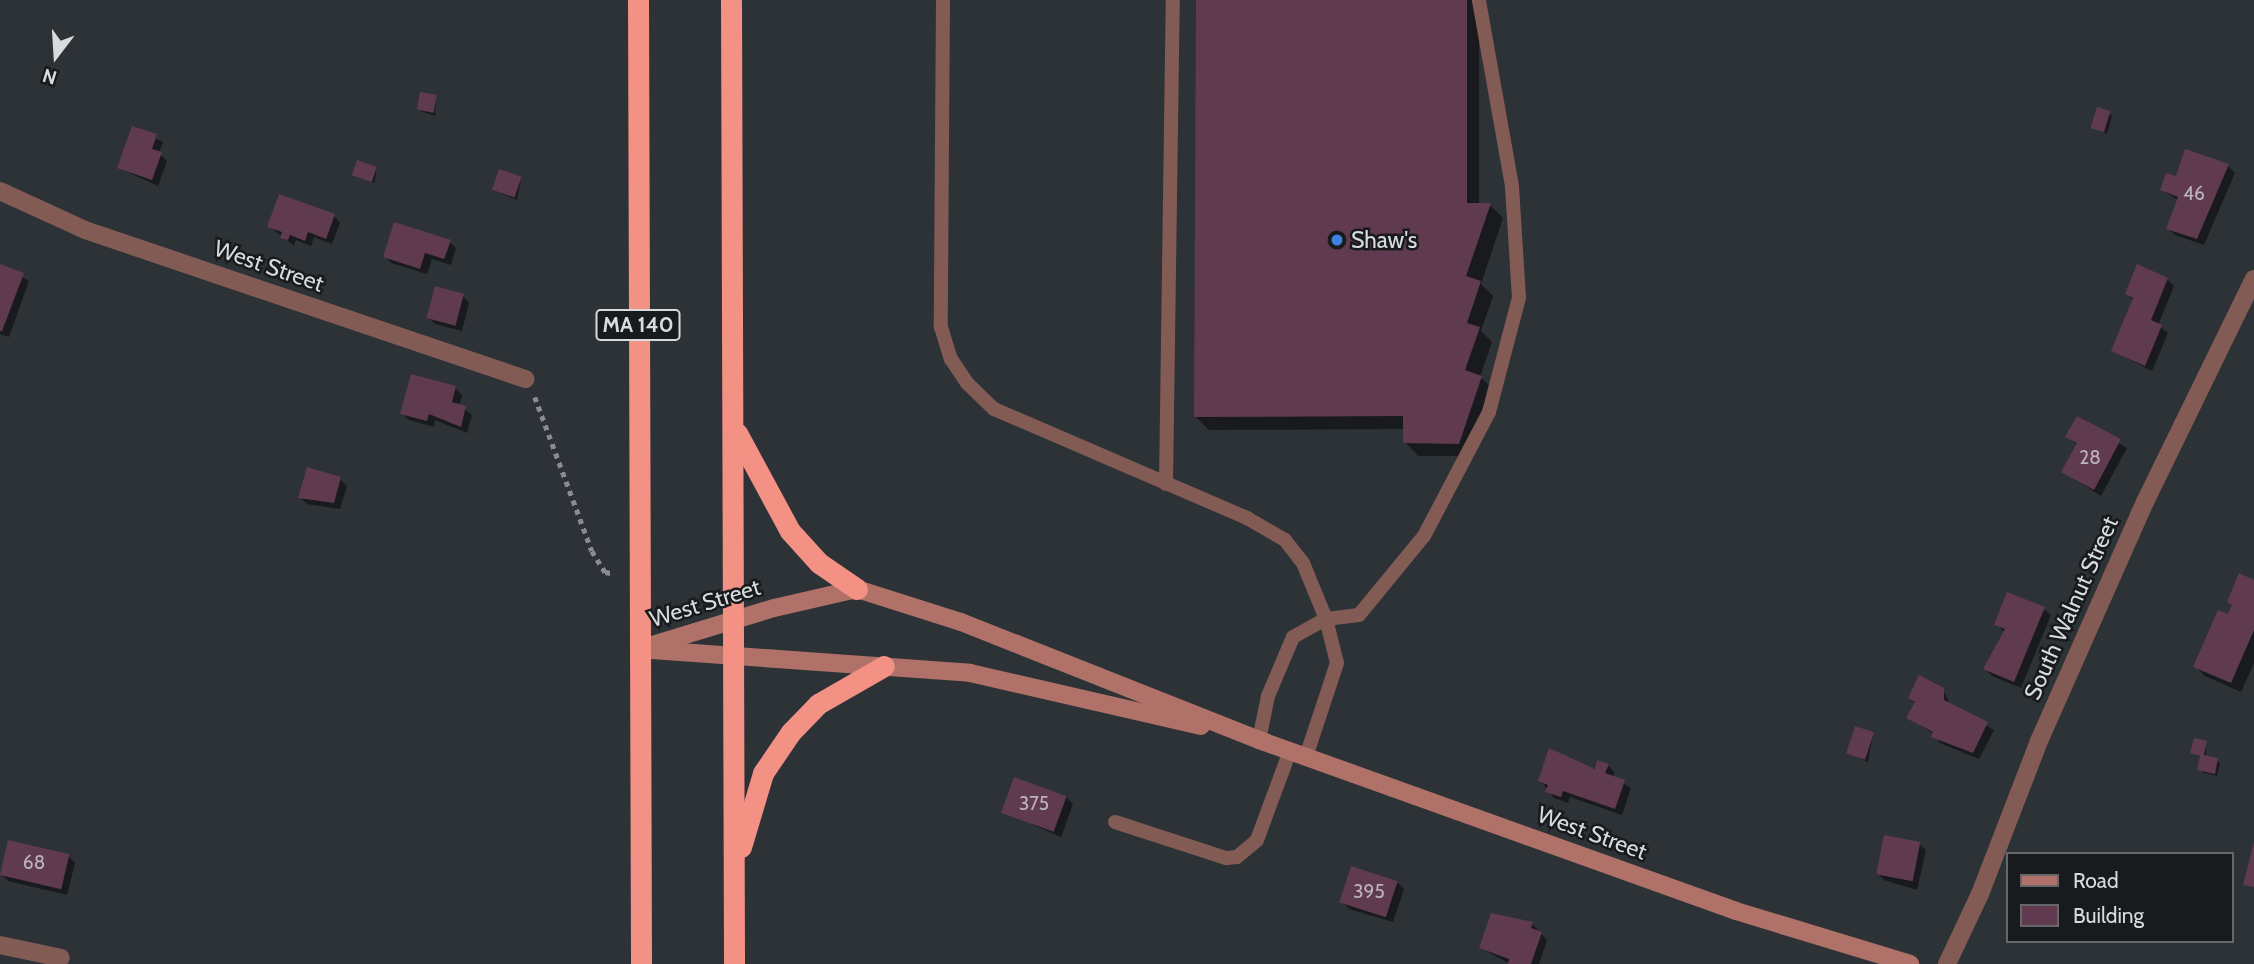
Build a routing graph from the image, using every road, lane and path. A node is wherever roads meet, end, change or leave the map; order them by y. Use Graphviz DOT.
graph roads {
  1 [pos="638,0"];
  2 [pos="732,0"];
  3 [pos="943,0"];
  4 [pos="1173,0"];
  5 [pos="1479,0"];
  6 [pos="0,191"];
  7 [pos="2254,279"];
  8 [pos="525,379"];
  9 [pos="734,428"];
  10 [pos="1166,484"];
  11 [pos="611,573"];
  12 [pos="857,589"];
  13 [pos="1326,619"];
  14 [pos="735,621"];
  15 [pos="639,649"];
  16 [pos="735,656"];
  17 [pos="884,667"];
  18 [pos="1259,740"];
  19 [pos="1298,754"];
  20 [pos="1115,822"];
  21 [pos="734,872"];
  22 [pos="0,945"];
  23 [pos="61,958"];
  24 [pos="641,964"];
  25 [pos="734,964"];
  26 [pos="1910,964"];
  27 [pos="1947,964"];
  1 -- 15 [label="highway, MA 140"];
  2 -- 9 [label="highway"];
  3 -- 10 [label="lane"];
  4 -- 10 [label="lane"];
  5 -- 13 [label="lane"];
  6 -- 8 [label="street, West Street"];
  7 -- 27 [label="street, South Walnut Street"];
  8 -- 11 [label="path"];
  9 -- 12 [label="highway"];
  9 -- 14 [label="highway"];
  10 -- 13 [label="lane"];
  12 -- 14 [label="street, West Street"];
  12 -- 18 [label="street, West Street"];
  13 -- 18 [label="lane"];
  13 -- 19 [label="lane"];
  14 -- 15 [label="street, West Street"];
  14 -- 16 [label="highway"];
  15 -- 16 [label="street, West Street"];
  15 -- 24 [label="highway, MA 140"];
  16 -- 17 [label="street, West Street"];
  16 -- 21 [label="highway"];
  17 -- 18 [label="street, West Street"];
  17 -- 21 [label="highway"];
  18 -- 19 [label="street, West Street"];
  19 -- 20 [label="lane"];
  19 -- 26 [label="street, West Street"];
  21 -- 25 [label="highway"];
  22 -- 23 [label="street"];
}
